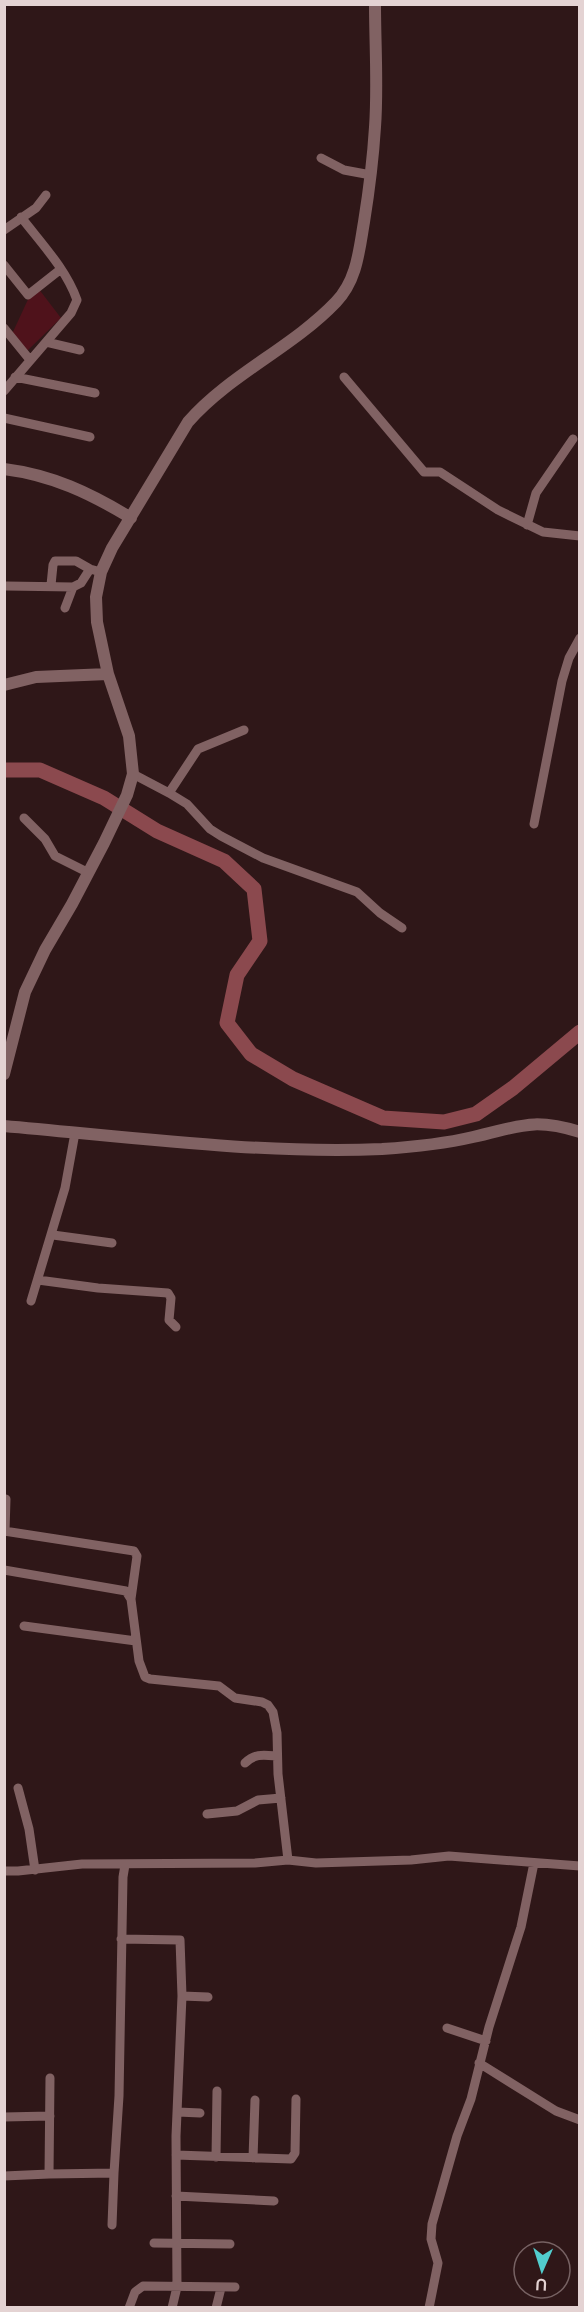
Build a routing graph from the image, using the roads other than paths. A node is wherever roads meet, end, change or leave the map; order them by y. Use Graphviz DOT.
graph roads {
  1 [pos="375,4"];
  2 [pos="321,158"];
  3 [pos="370,175"];
  4 [pos="46,195"];
  5 [pos="21,217"];
  6 [pos="4,230"];
  7 [pos="4,265"];
  8 [pos="61,269"];
  9 [pos="4,328"];
  10 [pos="46,342"];
  11 [pos="80,350"];
  12 [pos="30,360"];
  13 [pos="15,376"];
  14 [pos="344,377"];
  15 [pos="4,391"];
  16 [pos="95,393"];
  17 [pos="4,418"];
  18 [pos="90,437"];
  19 [pos="573,440"];
  20 [pos="4,469"];
  21 [pos="131,518"];
  22 [pos="527,525"];
  23 [pos="579,536"];
  24 [pos="95,570"];
  25 [pos="51,585"];
  26 [pos="6,586"];
  27 [pos="73,587"];
  28 [pos="65,608"];
  29 [pos="579,638"];
  30 [pos="108,674"];
  31 [pos="4,685"];
  32 [pos="244,730"];
  33 [pos="133,774"];
  34 [pos="169,793"];
  35 [pos="24,818"];
  36 [pos="534,824"];
  37 [pos="89,873"];
  38 [pos="402,928"];
  39 [pos="5,1070"];
  40 [pos="4,1126"];
  41 [pos="75,1132"];
  42 [pos="579,1132"];
  43 [pos="53,1234"];
  44 [pos="112,1243"];
  45 [pos="38,1280"];
  46 [pos="31,1301"];
  47 [pos="177,1328"];
  48 [pos="6,1499"];
  49 [pos="5,1531"];
  50 [pos="4,1570"];
  51 [pos="131,1599"];
  52 [pos="24,1626"];
  53 [pos="136,1641"];
  54 [pos="278,1756"];
  55 [pos="245,1763"];
  56 [pos="18,1788"];
  57 [pos="281,1798"];
  58 [pos="207,1814"];
  59 [pos="288,1860"];
  60 [pos="534,1863"];
  61 [pos="125,1865"];
  62 [pos="579,1866"];
  63 [pos="35,1870"];
  64 [pos="4,1871"];
  65 [pos="121,1939"];
  66 [pos="182,1995"];
  67 [pos="208,1997"];
  68 [pos="447,2028"];
  69 [pos="486,2041"];
  70 [pos="479,2063"];
  71 [pos="50,2078"];
  72 [pos="217,2091"];
  73 [pos="296,2099"];
  74 [pos="255,2100"];
  75 [pos="178,2112"];
  76 [pos="200,2112"];
  77 [pos="50,2116"];
  78 [pos="4,2117"];
  79 [pos="579,2120"];
  80 [pos="176,2156"];
  81 [pos="216,2157"];
  82 [pos="253,2158"];
  83 [pos="114,2172"];
  84 [pos="49,2174"];
  85 [pos="4,2176"];
  86 [pos="176,2196"];
  87 [pos="274,2201"];
  88 [pos="111,2225"];
  89 [pos="177,2242"];
  90 [pos="154,2243"];
  91 [pos="230,2244"];
  92 [pos="235,2287"];
  93 [pos="177,2288"];
  94 [pos="221,2288"];
  95 [pos="129,2307"];
  96 [pos="172,2307"];
  97 [pos="216,2307"];
  98 [pos="429,2307"];
  1 -- 3 [label="street"];
  2 -- 3 [label="street"];
  3 -- 21 [label="street"];
  4 -- 5 [label="street"];
  5 -- 6 [label="street"];
  5 -- 8 [label="street"];
  7 -- 8 [label="street"];
  8 -- 10 [label="street"];
  9 -- 12 [label="street"];
  10 -- 11 [label="street"];
  10 -- 12 [label="street"];
  12 -- 13 [label="street"];
  13 -- 15 [label="street"];
  13 -- 16 [label="street"];
  14 -- 22 [label="street"];
  17 -- 18 [label="street"];
  19 -- 22 [label="street"];
  20 -- 21 [label="street"];
  21 -- 24 [label="street"];
  22 -- 23 [label="street"];
  24 -- 25 [label="street"];
  24 -- 27 [label="street"];
  24 -- 30 [label="street"];
  25 -- 26 [label="street"];
  25 -- 27 [label="street"];
  27 -- 28 [label="street"];
  29 -- 36 [label="street"];
  30 -- 31 [label="street"];
  30 -- 33 [label="street"];
  32 -- 34 [label="street"];
  33 -- 34 [label="street"];
  33 -- 37 [label="street"];
  34 -- 38 [label="street"];
  35 -- 37 [label="street"];
  37 -- 39 [label="street"];
  40 -- 41 [label="street"];
  41 -- 42 [label="street"];
  41 -- 43 [label="street"];
  43 -- 44 [label="street"];
  43 -- 45 [label="street"];
  45 -- 46 [label="street"];
  45 -- 47 [label="street"];
  48 -- 49 [label="street"];
  49 -- 51 [label="street"];
  50 -- 51 [label="street"];
  51 -- 53 [label="street"];
  52 -- 53 [label="street"];
  53 -- 54 [label="street"];
  54 -- 55 [label="street"];
  54 -- 57 [label="street"];
  56 -- 63 [label="street"];
  57 -- 58 [label="street"];
  57 -- 59 [label="street"];
  59 -- 60 [label="street"];
  59 -- 61 [label="street"];
  60 -- 62 [label="street"];
  60 -- 69 [label="street"];
  61 -- 63 [label="street"];
  61 -- 65 [label="street"];
  63 -- 64 [label="street"];
  65 -- 66 [label="street"];
  65 -- 83 [label="street"];
  66 -- 67 [label="street"];
  66 -- 75 [label="street"];
  68 -- 69 [label="street"];
  69 -- 70 [label="street"];
  70 -- 79 [label="street"];
  70 -- 98 [label="street"];
  71 -- 77 [label="street"];
  72 -- 81 [label="street"];
  73 -- 82 [label="street"];
  74 -- 82 [label="street"];
  75 -- 76 [label="street"];
  75 -- 80 [label="street"];
  77 -- 78 [label="street"];
  77 -- 84 [label="street"];
  80 -- 81 [label="street"];
  80 -- 86 [label="street"];
  81 -- 82 [label="street"];
  83 -- 84 [label="street"];
  83 -- 88 [label="street"];
  84 -- 85 [label="street"];
  86 -- 87 [label="street"];
  86 -- 89 [label="street"];
  89 -- 90 [label="street"];
  89 -- 91 [label="street"];
  89 -- 93 [label="street"];
  92 -- 94 [label="street"];
  93 -- 94 [label="street"];
  93 -- 95 [label="street"];
  93 -- 96 [label="street"];
  94 -- 97 [label="street"];
}
